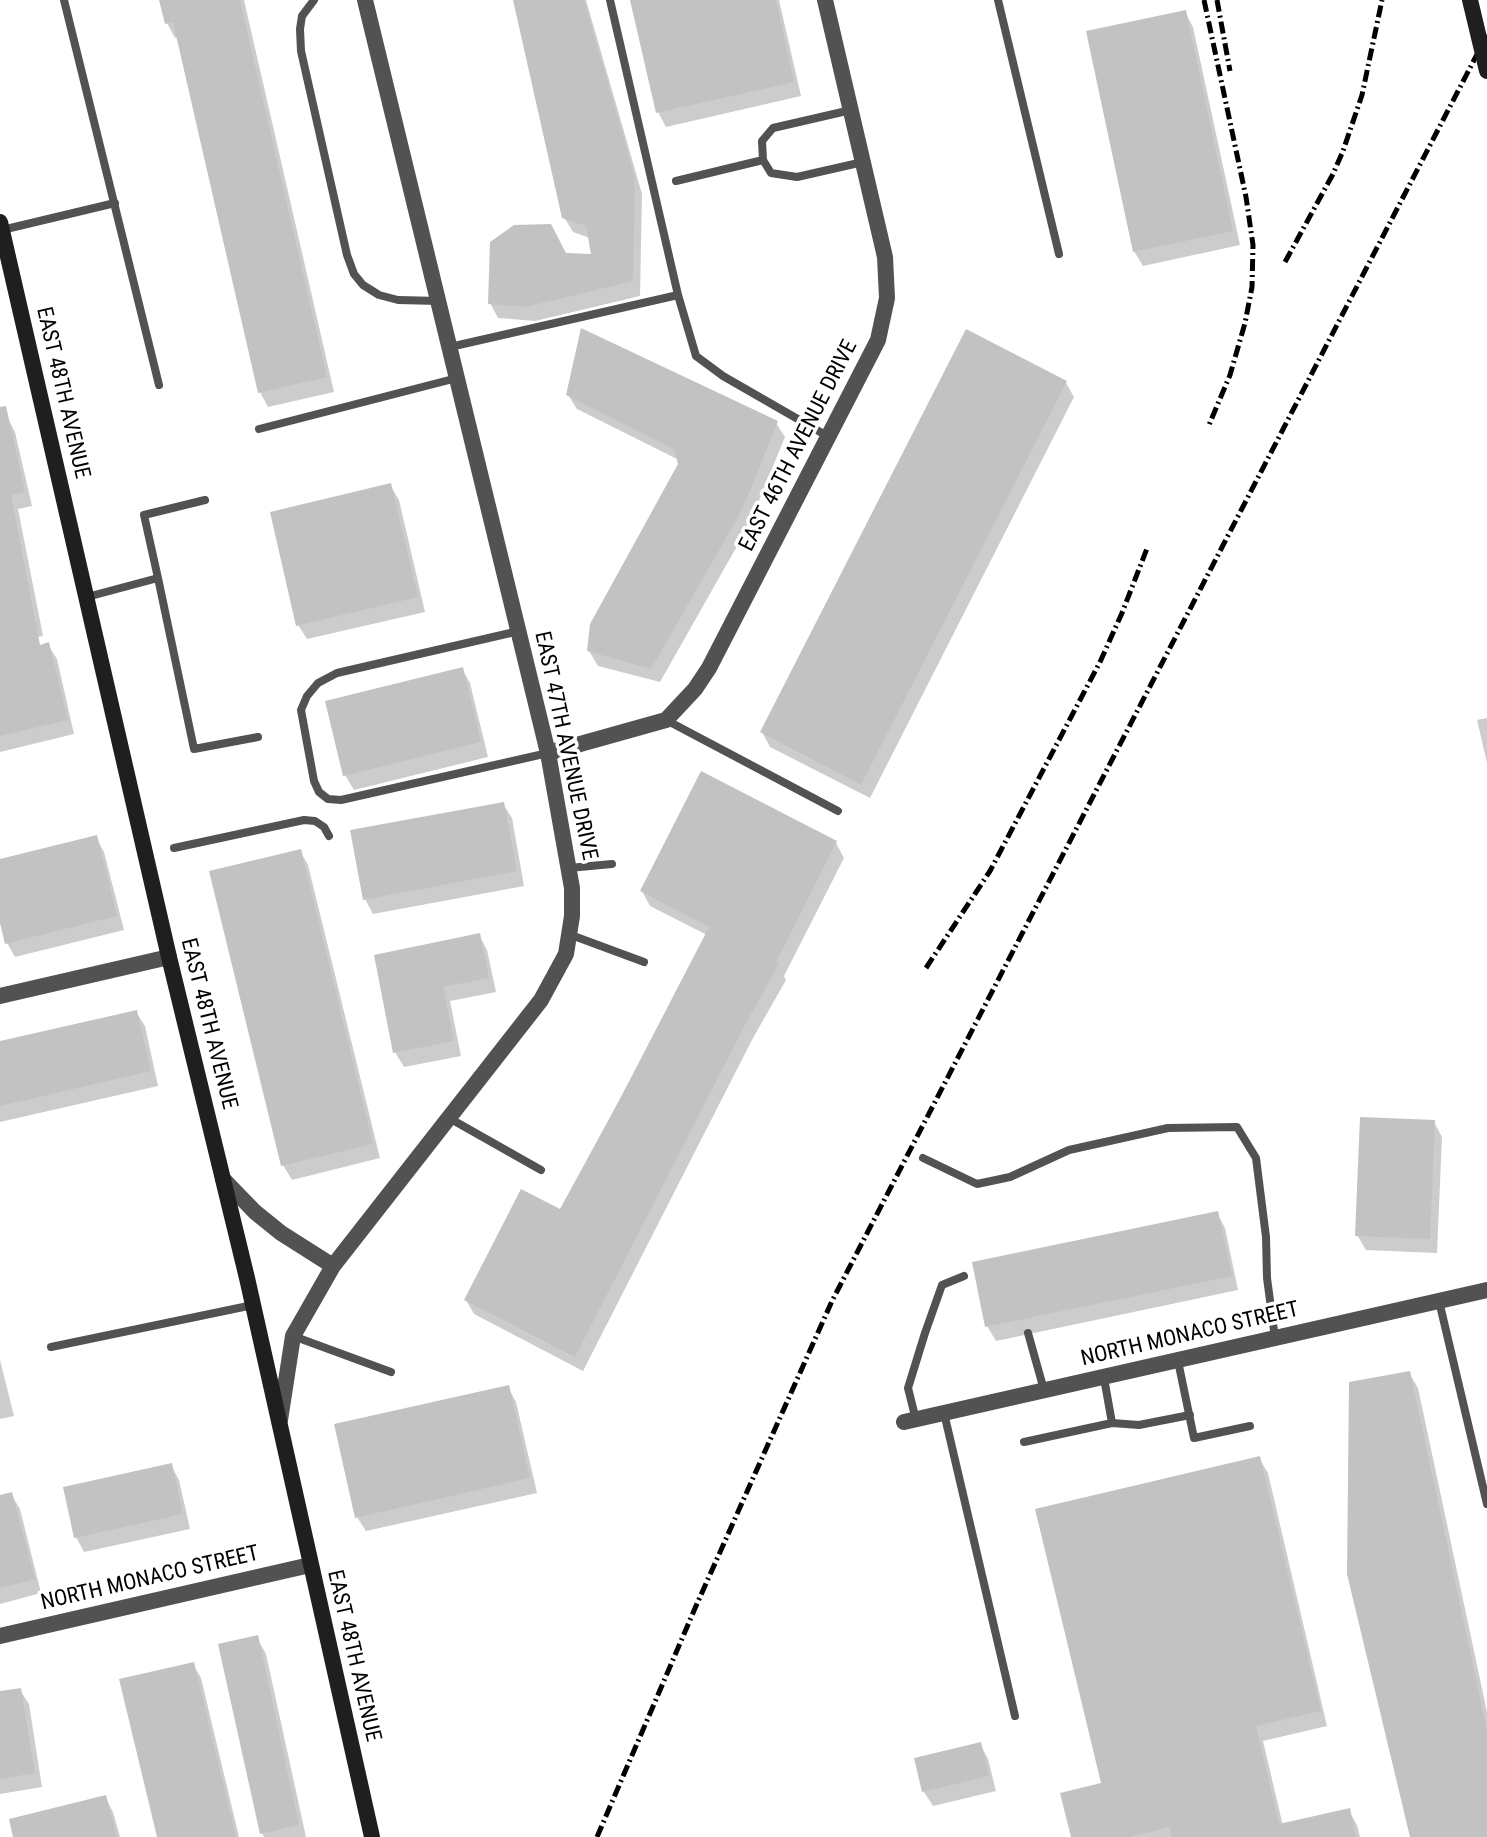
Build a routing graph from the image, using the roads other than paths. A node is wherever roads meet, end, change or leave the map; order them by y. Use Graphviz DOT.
graph roads {
  1 [pos="64,0"];
  2 [pos="314,0"];
  3 [pos="365,0"];
  4 [pos="610,0"];
  5 [pos="825,0"];
  6 [pos="998,0"];
  7 [pos="1470,0"];
  8 [pos="1487,71"];
  9 [pos="851,110"];
  10 [pos="763,160"];
  11 [pos="863,162"];
  12 [pos="676,181"];
  13 [pos="115,203"];
  14 [pos="1,227"];
  15 [pos="1059,254"];
  16 [pos="678,295"];
  17 [pos="439,301"];
  18 [pos="450,347"];
  19 [pos="457,378"];
  20 [pos="159,385"];
  21 [pos="259,429"];
  22 [pos="830,437"];
  23 [pos="205,500"];
  24 [pos="158,578"];
  25 [pos="87,597"];
  26 [pos="519,631"];
  27 [pos="666,720"];
  28 [pos="258,737"];
  29 [pos="548,753"];
  30 [pos="838,811"];
  31 [pos="329,836"];
  32 [pos="174,848"];
  33 [pos="612,864"];
  34 [pos="569,868"];
  35 [pos="571,935"];
  36 [pos="169,957"];
  37 [pos="644,962"];
  38 [pos="0,996"];
  39 [pos="448,1118"];
  40 [pos="923,1158"];
  41 [pos="541,1170"];
  42 [pos="223,1179"];
  43 [pos="333,1266"];
  44 [pos="964,1276"];
  45 [pos="1487,1290"];
  46 [pos="1439,1301"];
  47 [pos="253,1305"];
  48 [pos="1028,1333"];
  49 [pos="293,1336"];
  50 [pos="1275,1338"];
  51 [pos="51,1347"];
  52 [pos="1178,1360"];
  53 [pos="391,1372"];
  54 [pos="1104,1378"];
  55 [pos="1044,1391"];
  56 [pos="944,1413"];
  57 [pos="1190,1415"];
  58 [pos="910,1421"];
  59 [pos="1112,1423"];
  60 [pos="1250,1426"];
  61 [pos="279,1429"];
  62 [pos="1024,1442"];
  63 [pos="1487,1504"];
  64 [pos="310,1565"];
  65 [pos="0,1636"];
  66 [pos="1015,1716"];
  67 [pos="372,1837"];
  1 -- 13 [label="lane"];
  2 -- 17 [label="lane"];
  3 -- 17 [label="street, EAST 47TH AVENUE DRIVE"];
  4 -- 16 [label="lane"];
  5 -- 9 [label="street, EAST 46TH AVENUE DRIVE"];
  6 -- 15 [label="lane"];
  7 -- 8 [label="street, bridge"];
  9 -- 10 [label="lane"];
  9 -- 11 [label="street, EAST 46TH AVENUE DRIVE"];
  10 -- 11 [label="lane"];
  10 -- 12 [label="lane"];
  11 -- 22 [label="street, EAST 46TH AVENUE DRIVE"];
  13 -- 14 [label="lane"];
  13 -- 20 [label="lane"];
  14 -- 25 [label="street, EAST 48TH AVENUE"];
  16 -- 18 [label="lane"];
  16 -- 22 [label="lane"];
  17 -- 18 [label="street, EAST 47TH AVENUE DRIVE"];
  18 -- 19 [label="street, EAST 47TH AVENUE DRIVE"];
  19 -- 21 [label="lane"];
  19 -- 26 [label="street, EAST 47TH AVENUE DRIVE"];
  22 -- 27 [label="street, EAST 46TH AVENUE DRIVE"];
  23 -- 24 [label="lane"];
  24 -- 25 [label="lane"];
  24 -- 28 [label="lane"];
  25 -- 36 [label="street, EAST 48TH AVENUE"];
  26 -- 29 [label="street, EAST 47TH AVENUE DRIVE"];
  26 -- 29 [label="lane"];
  27 -- 29 [label="street"];
  27 -- 30 [label="lane"];
  29 -- 34 [label="street, EAST 47TH AVENUE DRIVE"];
  31 -- 32 [label="lane"];
  33 -- 34 [label="lane"];
  34 -- 35 [label="street, EAST 47TH AVENUE DRIVE"];
  35 -- 37 [label="lane"];
  35 -- 39 [label="street, EAST 47TH AVENUE DRIVE"];
  36 -- 38 [label="street"];
  36 -- 42 [label="street, EAST 48TH AVENUE"];
  39 -- 41 [label="lane"];
  39 -- 43 [label="street, EAST 47TH AVENUE DRIVE"];
  40 -- 50 [label="lane"];
  42 -- 43 [label="street"];
  42 -- 47 [label="street, EAST 48TH AVENUE"];
  43 -- 49 [label="street, EAST 47TH AVENUE DRIVE"];
  44 -- 58 [label="lane"];
  45 -- 46 [label="street, NORTH MONACO STREET"];
  46 -- 50 [label="street, NORTH MONACO STREET"];
  46 -- 63 [label="lane"];
  47 -- 51 [label="lane"];
  47 -- 61 [label="street, EAST 48TH AVENUE"];
  48 -- 55 [label="lane"];
  49 -- 53 [label="lane"];
  49 -- 61 [label="street, EAST 47TH AVENUE DRIVE"];
  50 -- 52 [label="street, NORTH MONACO STREET"];
  52 -- 54 [label="street, NORTH MONACO STREET"];
  52 -- 57 [label="lane"];
  54 -- 55 [label="street, NORTH MONACO STREET"];
  54 -- 59 [label="lane"];
  55 -- 56 [label="street, NORTH MONACO STREET"];
  56 -- 58 [label="street, NORTH MONACO STREET"];
  56 -- 66 [label="lane"];
  57 -- 59 [label="lane"];
  57 -- 60 [label="lane"];
  59 -- 62 [label="lane"];
  61 -- 64 [label="street, EAST 48TH AVENUE"];
  64 -- 65 [label="street, NORTH MONACO STREET"];
  64 -- 67 [label="street, EAST 48TH AVENUE"];
}
